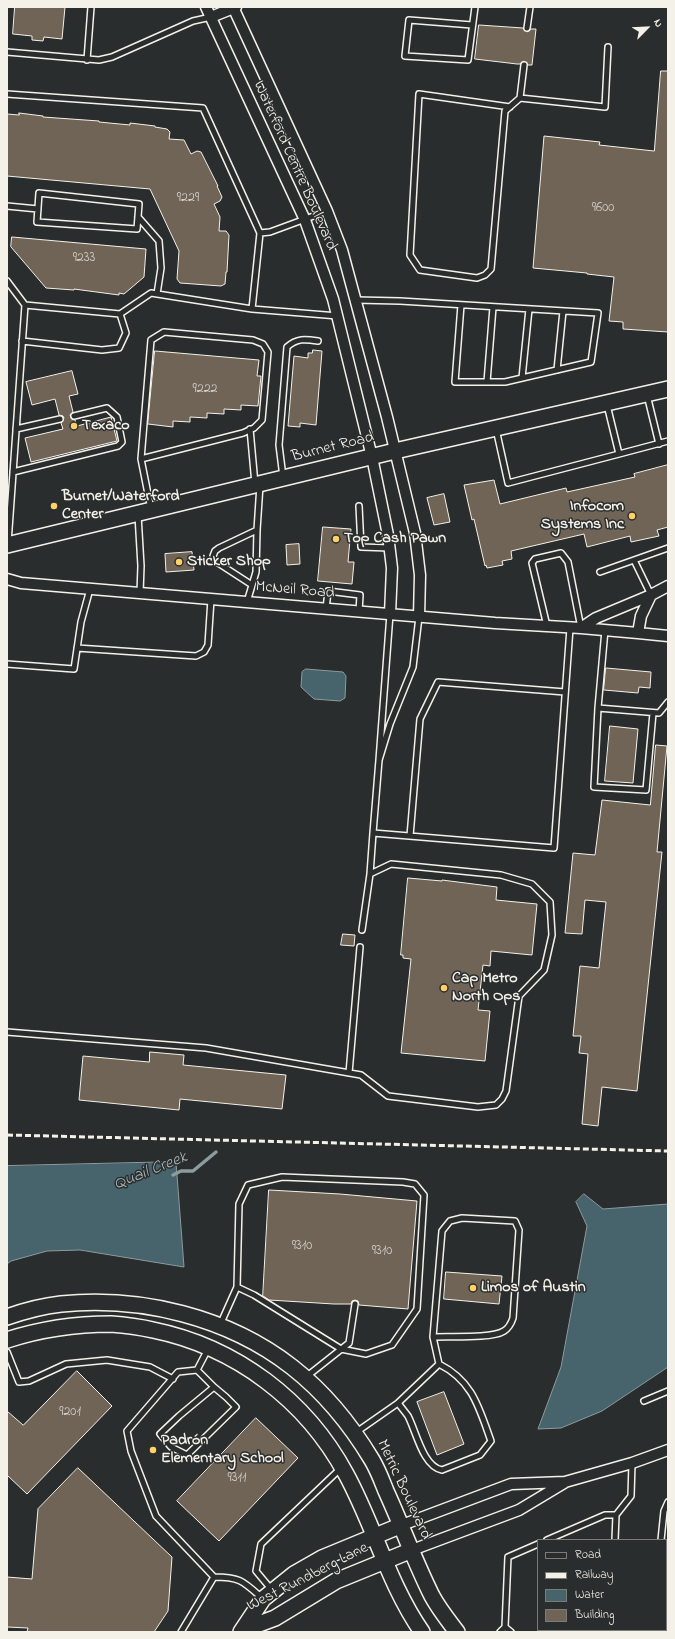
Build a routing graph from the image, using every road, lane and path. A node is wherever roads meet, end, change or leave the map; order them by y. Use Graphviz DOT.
graph roads {
  1 [pos="90,7"];
  2 [pos="206,7"];
  3 [pos="234,7"];
  4 [pos="475,7"];
  5 [pos="530,7"];
  6 [pos="211,17"];
  7 [pos="472,25"];
  8 [pos="527,28"];
  9 [pos="608,47"];
  10 [pos="7,52"];
  11 [pos="87,60"];
  12 [pos="524,65"];
  13 [pos="7,94"];
  14 [pos="520,98"];
  15 [pos="510,107"];
  16 [pos="7,206"];
  17 [pos="38,208"];
  18 [pos="328,211"];
  19 [pos="138,217"];
  20 [pos="305,220"];
  21 [pos="260,233"];
  22 [pos="7,281"];
  23 [pos="157,294"];
  24 [pos="356,300"];
  25 [pos="25,305"];
  26 [pos="461,305"];
  27 [pos="493,307"];
  28 [pos="530,309"];
  29 [pos="252,310"];
  30 [pos="563,311"];
  31 [pos="120,314"];
  32 [pos="338,316"];
  33 [pos="22,341"];
  34 [pos="318,341"];
  35 [pos="557,370"];
  36 [pos="522,378"];
  37 [pos="487,382"];
  38 [pos="668,389"];
  39 [pos="647,394"];
  40 [pos="606,403"];
  41 [pos="74,416"];
  42 [pos="60,419"];
  43 [pos="496,428"];
  44 [pos="16,429"];
  45 [pos="250,430"];
  46 [pos="668,442"];
  47 [pos="659,444"];
  48 [pos="395,451"];
  49 [pos="620,454"];
  50 [pos="372,457"];
  51 [pos="141,459"];
  52 [pos="13,472"];
  53 [pos="283,478"];
  54 [pos="258,484"];
  55 [pos="359,506"];
  56 [pos="144,512"];
  57 [pos="257,530"];
  58 [pos="8,545"];
  59 [pos="390,548"];
  60 [pos="668,548"];
  61 [pos="634,560"];
  62 [pos="600,572"];
  63 [pos="7,579"];
  64 [pos="252,585"];
  65 [pos="668,586"];
  66 [pos="90,589"];
  67 [pos="140,593"];
  68 [pos="651,595"];
  69 [pos="211,599"];
  70 [pos="247,602"];
  71 [pos="326,609"];
  72 [pos="360,612"];
  73 [pos="390,614"];
  74 [pos="419,617"];
  75 [pos="547,626"];
  76 [pos="570,628"];
  77 [pos="581,628"];
  78 [pos="605,630"];
  79 [pos="638,633"];
  80 [pos="668,636"];
  81 [pos="77,648"];
  82 [pos="7,664"];
  83 [pos="566,692"];
  84 [pos="668,702"];
  85 [pos="598,708"];
  86 [pos="653,713"];
  87 [pos="378,760"];
  88 [pos="373,833"];
  89 [pos="410,836"];
  90 [pos="370,874"];
  91 [pos="362,930"];
  92 [pos="360,946"];
  93 [pos="7,1032"];
  94 [pos="349,1073"];
  95 [pos="237,1287"];
  96 [pos="355,1304"];
  97 [pos="7,1317"];
  98 [pos="219,1326"];
  99 [pos="433,1337"];
  100 [pos="7,1340"];
  101 [pos="209,1348"];
  102 [pos="341,1349"];
  103 [pos="7,1352"];
  104 [pos="439,1364"];
  105 [pos="196,1370"];
  106 [pos="305,1378"];
  107 [pos="173,1379"];
  108 [pos="214,1387"];
  109 [pos="668,1391"];
  110 [pos="644,1401"];
  111 [pos="398,1403"];
  112 [pos="354,1433"];
  113 [pos="668,1450"];
  114 [pos="632,1463"];
  115 [pos="343,1467"];
  116 [pos="565,1482"];
  117 [pos="668,1502"];
  118 [pos="616,1515"];
  119 [pos="402,1525"];
  120 [pos="374,1536"];
  121 [pos="549,1539"];
  122 [pos="615,1539"];
  123 [pos="661,1539"];
  124 [pos="537,1544"];
  125 [pos="412,1550"];
  126 [pos="384,1560"];
  127 [pos="214,1577"];
  128 [pos="267,1594"];
  129 [pos="505,1627"];
  130 [pos="242,1631"];
  131 [pos="181,1632"];
  132 [pos="422,1632"];
  133 [pos="457,1632"];
  134 [pos="500,1632"];
  135 [pos="511,1632"];
  1 -- 11 [label="lane"];
  2 -- 6 [label="street, Waterford Centre Boulevard"];
  3 -- 6 [label="street"];
  3 -- 18 [label="street, Waterford Centre Boulevard"];
  4 -- 7 [label="lane"];
  5 -- 8 [label="lane"];
  6 -- 11 [label="lane"];
  6 -- 20 [label="street, Waterford Centre Boulevard"];
  7 -- 7 [label="lane"];
  9 -- 14 [label="lane"];
  10 -- 11 [label="lane"];
  12 -- 14 [label="lane"];
  13 -- 21 [label="lane"];
  14 -- 15 [label="lane"];
  15 -- 15 [label="lane"];
  16 -- 17 [label="lane"];
  17 -- 19 [label="lane"];
  17 -- 19 [label="lane"];
  18 -- 20 [label="lane"];
  18 -- 24 [label="street, Waterford Centre Boulevard"];
  19 -- 23 [label="lane"];
  20 -- 21 [label="lane"];
  20 -- 32 [label="street, Waterford Centre Boulevard"];
  21 -- 29 [label="lane"];
  22 -- 25 [label="lane"];
  23 -- 29 [label="lane"];
  23 -- 31 [label="lane"];
  24 -- 26 [label="lane"];
  24 -- 48 [label="street, Waterford Centre Boulevard"];
  25 -- 31 [label="lane"];
  25 -- 33 [label="lane"];
  26 -- 27 [label="lane"];
  26 -- 37 [label="lane"];
  27 -- 28 [label="lane"];
  27 -- 37 [label="lane"];
  28 -- 30 [label="lane"];
  28 -- 36 [label="lane"];
  29 -- 32 [label="lane"];
  30 -- 35 [label="lane"];
  30 -- 35 [label="lane"];
  31 -- 33 [label="lane"];
  32 -- 50 [label="street, Waterford Centre Boulevard"];
  33 -- 44 [label="lane"];
  34 -- 53 [label="lane"];
  35 -- 36 [label="lane"];
  36 -- 37 [label="lane"];
  38 -- 39 [label="main road, Burnet Road"];
  39 -- 40 [label="main road, Burnet Road"];
  39 -- 47 [label="lane"];
  40 -- 43 [label="main road, Burnet Road"];
  40 -- 49 [label="lane"];
  41 -- 52 [label="lane"];
  42 -- 44 [label="lane"];
  43 -- 48 [label="main road, Burnet Road"];
  43 -- 49 [label="lane"];
  44 -- 52 [label="lane"];
  45 -- 51 [label="lane"];
  45 -- 51 [label="lane"];
  45 -- 54 [label="lane"];
  46 -- 47 [label="lane"];
  47 -- 49 [label="lane"];
  48 -- 50 [label="main road, Burnet Road"];
  48 -- 74 [label="street, Waterford Centre Boulevard"];
  50 -- 53 [label="main road, Burnet Road"];
  50 -- 59 [label="street, Waterford Centre Boulevard"];
  51 -- 56 [label="lane"];
  52 -- 58 [label="lane"];
  53 -- 54 [label="main road, Burnet Road"];
  54 -- 56 [label="main road, Burnet Road"];
  54 -- 57 [label="lane"];
  55 -- 59 [label="lane"];
  56 -- 58 [label="main road, Burnet Road"];
  56 -- 67 [label="lane"];
  57 -- 64 [label="lane"];
  57 -- 64 [label="lane"];
  59 -- 73 [label="street, Waterford Centre Boulevard"];
  60 -- 61 [label="lane"];
  61 -- 62 [label="lane"];
  61 -- 68 [label="lane"];
  63 -- 66 [label="street, McNeil Road"];
  64 -- 70 [label="lane"];
  65 -- 68 [label="street"];
  66 -- 67 [label="street, McNeil Road"];
  66 -- 81 [label="lane"];
  67 -- 69 [label="street, McNeil Road"];
  68 -- 77 [label="street"];
  68 -- 79 [label="street"];
  69 -- 70 [label="street, McNeil Road"];
  69 -- 81 [label="lane"];
  70 -- 71 [label="street, McNeil Road"];
  71 -- 72 [label="street, McNeil Road"];
  71 -- 72 [label="lane"];
  72 -- 73 [label="street, McNeil Road"];
  73 -- 74 [label="street, McNeil Road"];
  73 -- 87 [label="lane"];
  74 -- 75 [label="street, McNeil Road"];
  74 -- 87 [label="lane"];
  75 -- 76 [label="street, McNeil Road"];
  75 -- 77 [label="lane"];
  76 -- 77 [label="street, McNeil Road"];
  76 -- 83 [label="lane"];
  77 -- 78 [label="street, McNeil Road"];
  78 -- 79 [label="street, McNeil Road"];
  78 -- 85 [label="lane"];
  79 -- 80 [label="street, McNeil Road"];
  81 -- 82 [label="lane"];
  83 -- 89 [label="lane"];
  83 -- 89 [label="lane"];
  84 -- 86 [label="lane"];
  85 -- 86 [label="lane"];
  85 -- 86 [label="lane"];
  87 -- 88 [label="lane"];
  88 -- 89 [label="lane"];
  88 -- 90 [label="lane"];
  90 -- 91 [label="lane"];
  90 -- 94 [label="lane"];
  92 -- 94 [label="lane"];
  93 -- 94 [label="lane"];
  95 -- 98 [label="lane"];
  95 -- 102 [label="lane"];
  95 -- 102 [label="lane"];
  96 -- 102 [label="lane"];
  97 -- 98 [label="main road, Metric Boulevard"];
  98 -- 101 [label="main road"];
  98 -- 106 [label="main road, Metric Boulevard"];
  99 -- 99 [label="lane"];
  99 -- 104 [label="lane"];
  100 -- 101 [label="main road"];
  101 -- 105 [label="lane"];
  101 -- 115 [label="main road"];
  102 -- 106 [label="lane"];
  103 -- 107 [label="lane"];
  104 -- 111 [label="lane"];
  104 -- 111 [label="lane"];
  105 -- 107 [label="lane"];
  105 -- 108 [label="lane"];
  106 -- 112 [label="main road, Metric Boulevard"];
  107 -- 127 [label="lane"];
  108 -- 108 [label="lane"];
  109 -- 110 [label="lane"];
  111 -- 112 [label="lane"];
  112 -- 119 [label="main road, Metric Boulevard"];
  113 -- 114 [label="street, West Rundberg Lane"];
  114 -- 116 [label="street, West Rundberg Lane"];
  114 -- 118 [label="lane"];
  115 -- 120 [label="main road"];
  115 -- 128 [label="lane"];
  116 -- 119 [label="street, West Rundberg Lane"];
  116 -- 125 [label="street, West Rundberg Lane"];
  117 -- 123 [label="lane"];
  118 -- 121 [label="lane"];
  118 -- 122 [label="lane"];
  119 -- 120 [label="main road, West Rundberg Lane"];
  119 -- 125 [label="main road, Metric Boulevard"];
  120 -- 126 [label="main road"];
  120 -- 128 [label="main road, West Rundberg Lane"];
  124 -- 129 [label="lane"];
  125 -- 126 [label="main road, West Rundberg Lane"];
  125 -- 133 [label="main road, Metric Boulevard"];
  126 -- 130 [label="main road, West Rundberg Lane"];
  126 -- 132 [label="main road"];
  127 -- 128 [label="lane"];
  127 -- 131 [label="lane"];
  128 -- 130 [label="main road"];
  129 -- 134 [label="lane"];
  129 -- 135 [label="lane"];
}
